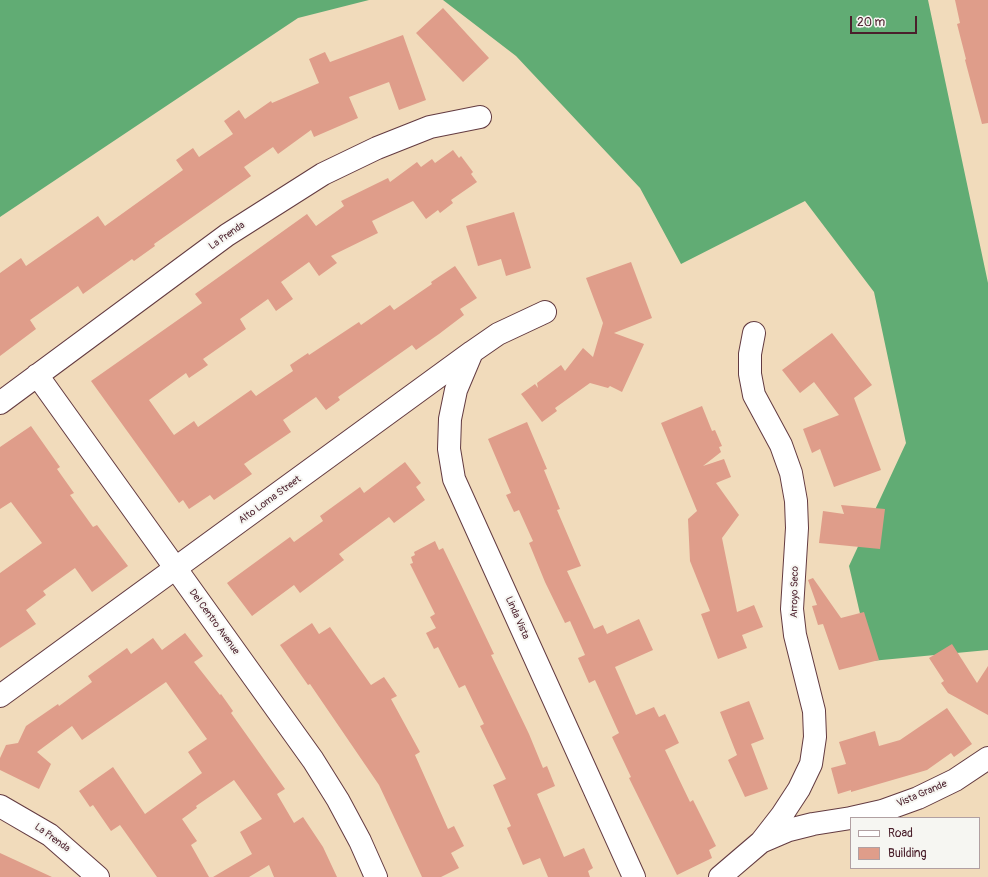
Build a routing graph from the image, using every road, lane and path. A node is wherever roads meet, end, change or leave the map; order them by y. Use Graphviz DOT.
graph roads {
  1 [pos="480,117"];
  2 [pos="545,312"];
  3 [pos="754,333"];
  4 [pos="472,352"];
  5 [pos="37,376"];
  6 [pos="0,403"];
  7 [pos="176,568"];
  8 [pos="0,696"];
  9 [pos="988,758"];
  10 [pos="0,806"];
  11 [pos="855,817"];
  12 [pos="850,818"];
  13 [pos="761,842"];
  14 [pos="98,877"];
  15 [pos="376,877"];
  16 [pos="634,877"];
  17 [pos="720,877"];
  1 -- 5 [label="street, La Prenda"];
  2 -- 4 [label="street, Alto Loma Street"];
  3 -- 13 [label="street, Arroyo Seco"];
  4 -- 7 [label="street, Alto Loma Street"];
  4 -- 16 [label="street, Linda Vista"];
  5 -- 6 [label="street, La Prenda"];
  5 -- 7 [label="street, Del Centro Avenue"];
  7 -- 8 [label="street, Alto Loma Street"];
  7 -- 15 [label="street, Del Centro Avenue"];
  9 -- 11 [label="street, Vista Grande"];
  10 -- 14 [label="street, La Prenda"];
  12 -- 13 [label="street, Vista Grande"];
  13 -- 17 [label="street, Vista Grande"];
}
